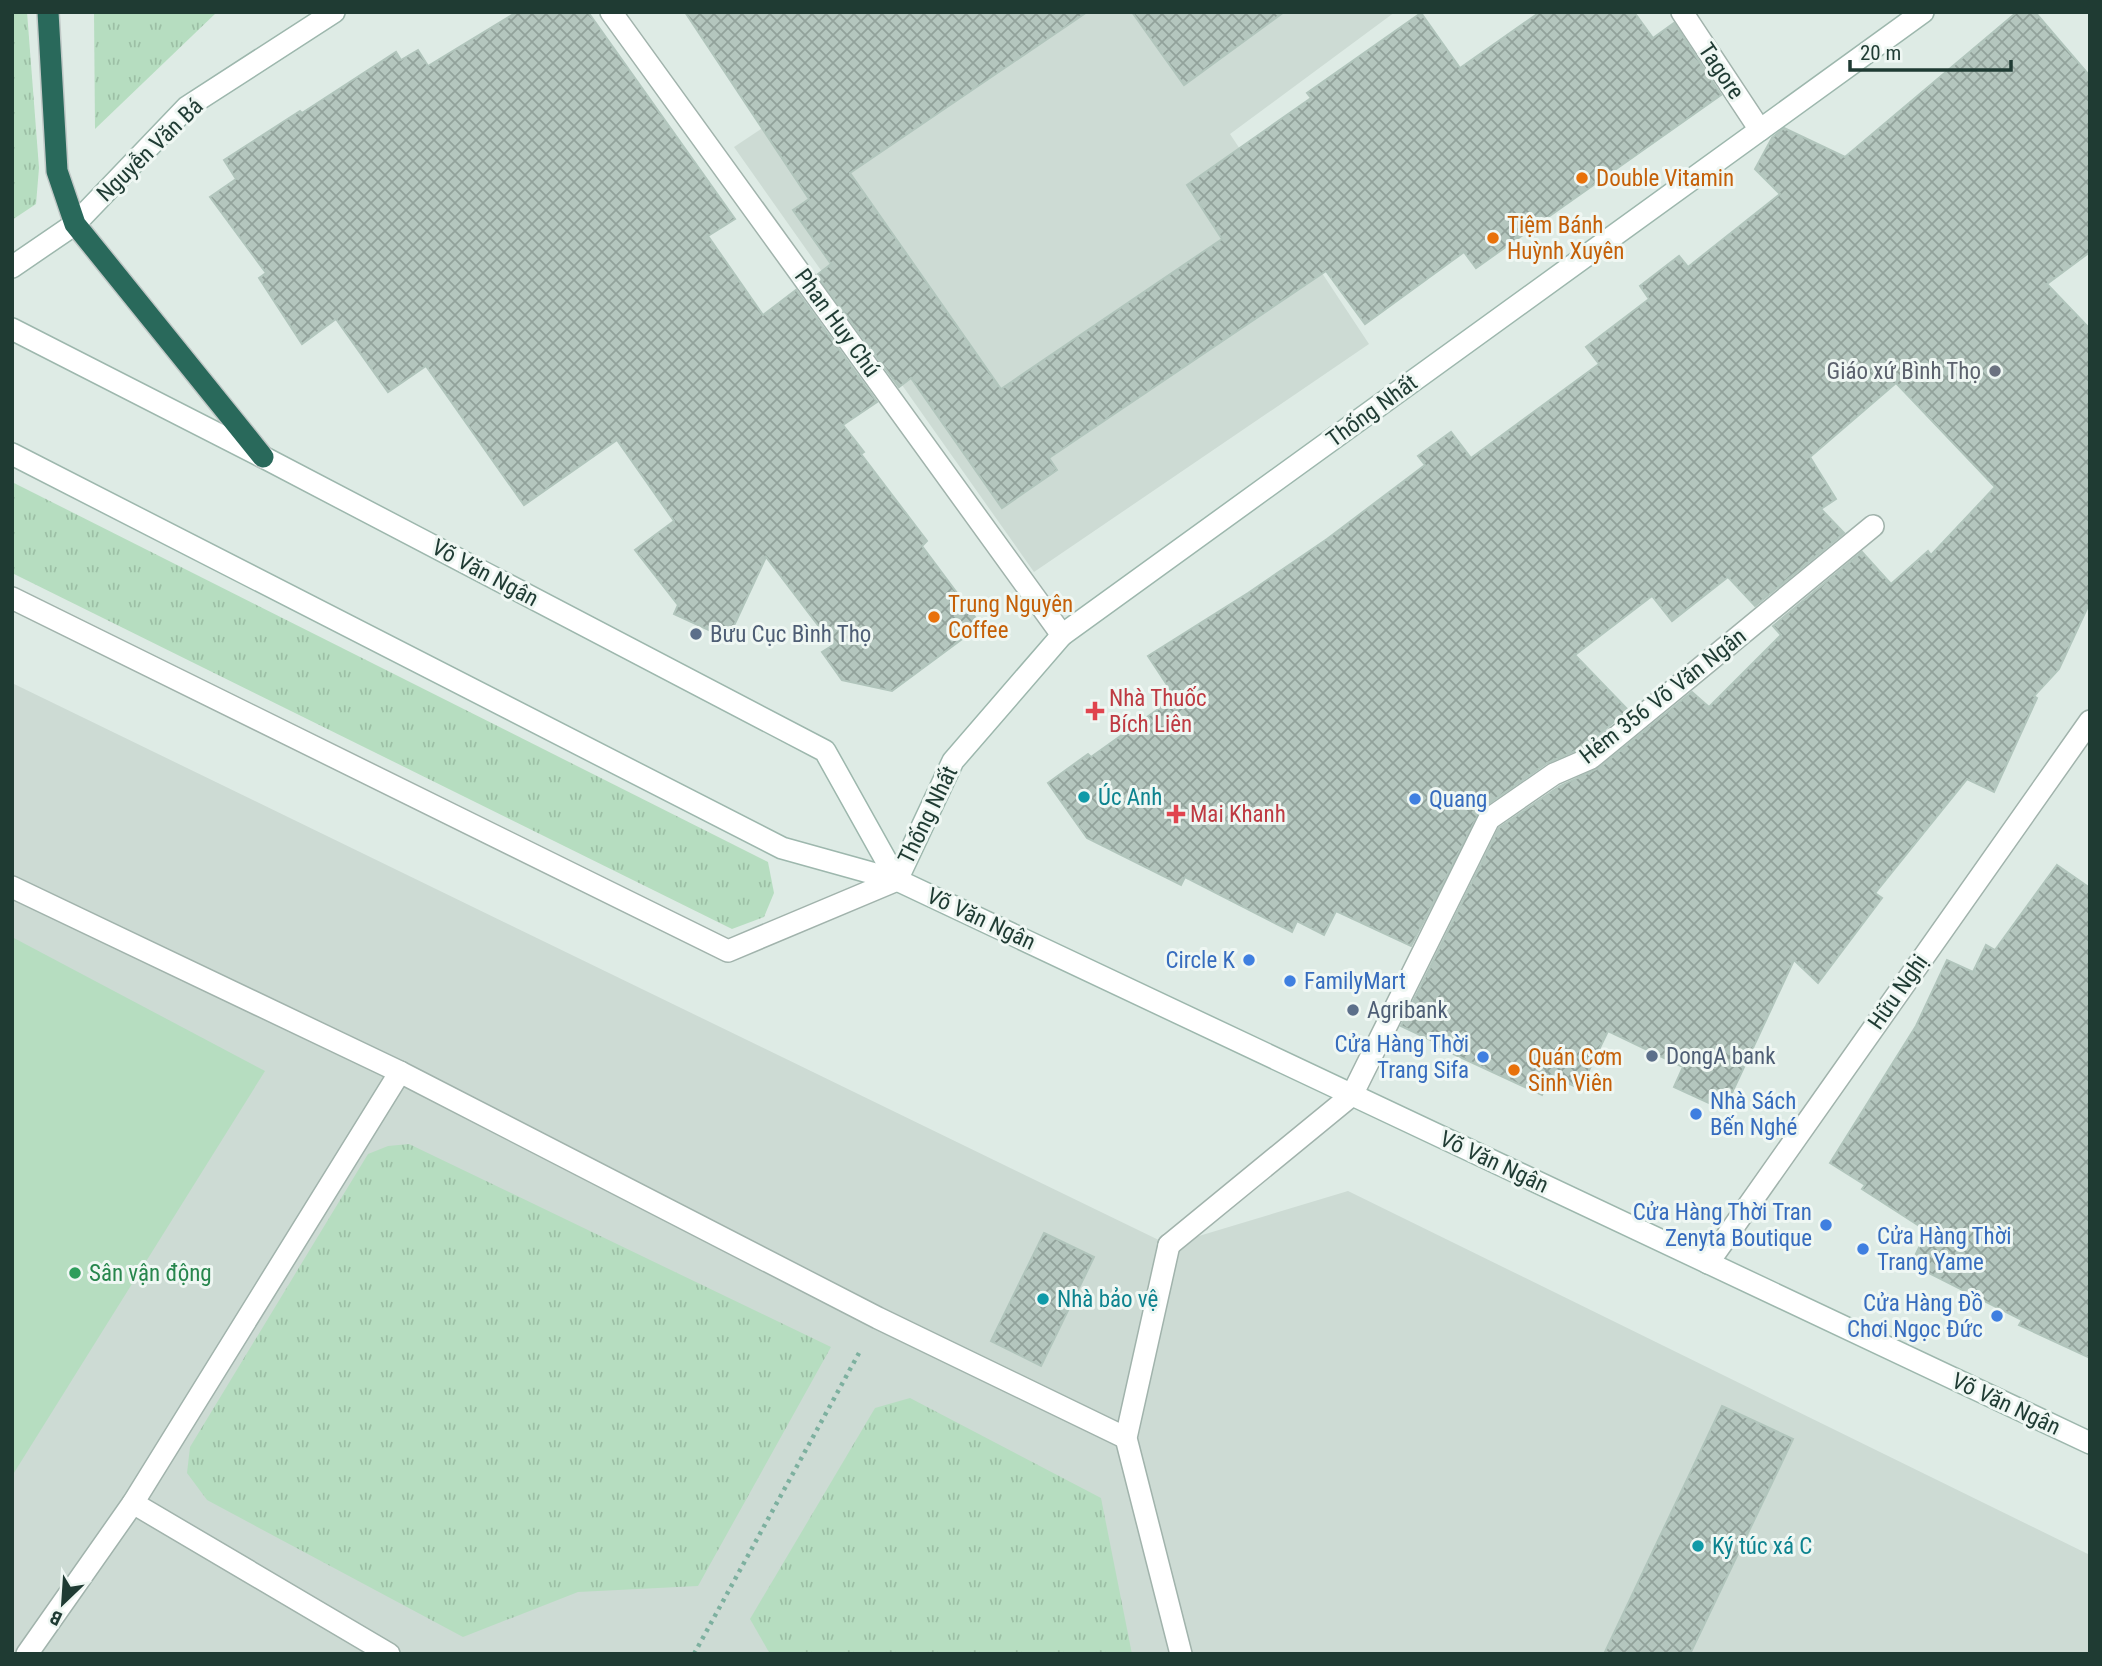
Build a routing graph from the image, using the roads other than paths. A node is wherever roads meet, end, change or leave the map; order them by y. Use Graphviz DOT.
graph roads {
  1 [pos="48,12"];
  2 [pos="334,12"];
  3 [pos="611,12"];
  4 [pos="1682,12"];
  5 [pos="1923,12"];
  6 [pos="1760,130"];
  7 [pos="75,224"];
  8 [pos="12,267"];
  9 [pos="12,329"];
  10 [pos="12,454"];
  11 [pos="263,457"];
  12 [pos="1873,526"];
  13 [pos="12,598"];
  14 [pos="1062,635"];
  15 [pos="2088,727"];
  16 [pos="897,880"];
  17 [pos="12,887"];
  18 [pos="400,1072"];
  19 [pos="1352,1095"];
  20 [pos="1708,1263"];
  21 [pos="1126,1438"];
  22 [pos="2090,1443"];
  23 [pos="133,1503"];
  24 [pos="27,1654"];
  25 [pos="389,1654"];
  26 [pos="1181,1654"];
  1 -- 7 [label="highway"];
  2 -- 7 [label="street, Nguyễn Văn Bá"];
  3 -- 14 [label="street, Phan Huy Chú"];
  4 -- 6 [label="street, Tagore"];
  5 -- 6 [label="street, Thống Nhất"];
  6 -- 14 [label="street, Thống Nhất"];
  7 -- 8 [label="street, Nguyễn Văn Bá"];
  7 -- 11 [label="highway"];
  9 -- 11 [label="street, Võ Văn Ngân"];
  10 -- 16 [label="street, Võ Văn Ngân"];
  11 -- 16 [label="street, Võ Văn Ngân"];
  12 -- 19 [label="street, Hẻm 356 Võ Văn Ngân"];
  13 -- 16 [label="street, Võ Văn Ngân"];
  14 -- 16 [label="street, Thống Nhất"];
  15 -- 20 [label="street, Hữu Nghị"];
  16 -- 19 [label="street, Võ Văn Ngân"];
  17 -- 18 [label="street"];
  18 -- 21 [label="street"];
  18 -- 23 [label="street"];
  19 -- 20 [label="street, Võ Văn Ngân"];
  19 -- 21 [label="street"];
  20 -- 22 [label="street, Võ Văn Ngân"];
  21 -- 26 [label="street"];
  23 -- 24 [label="street"];
  23 -- 25 [label="street"];
}
